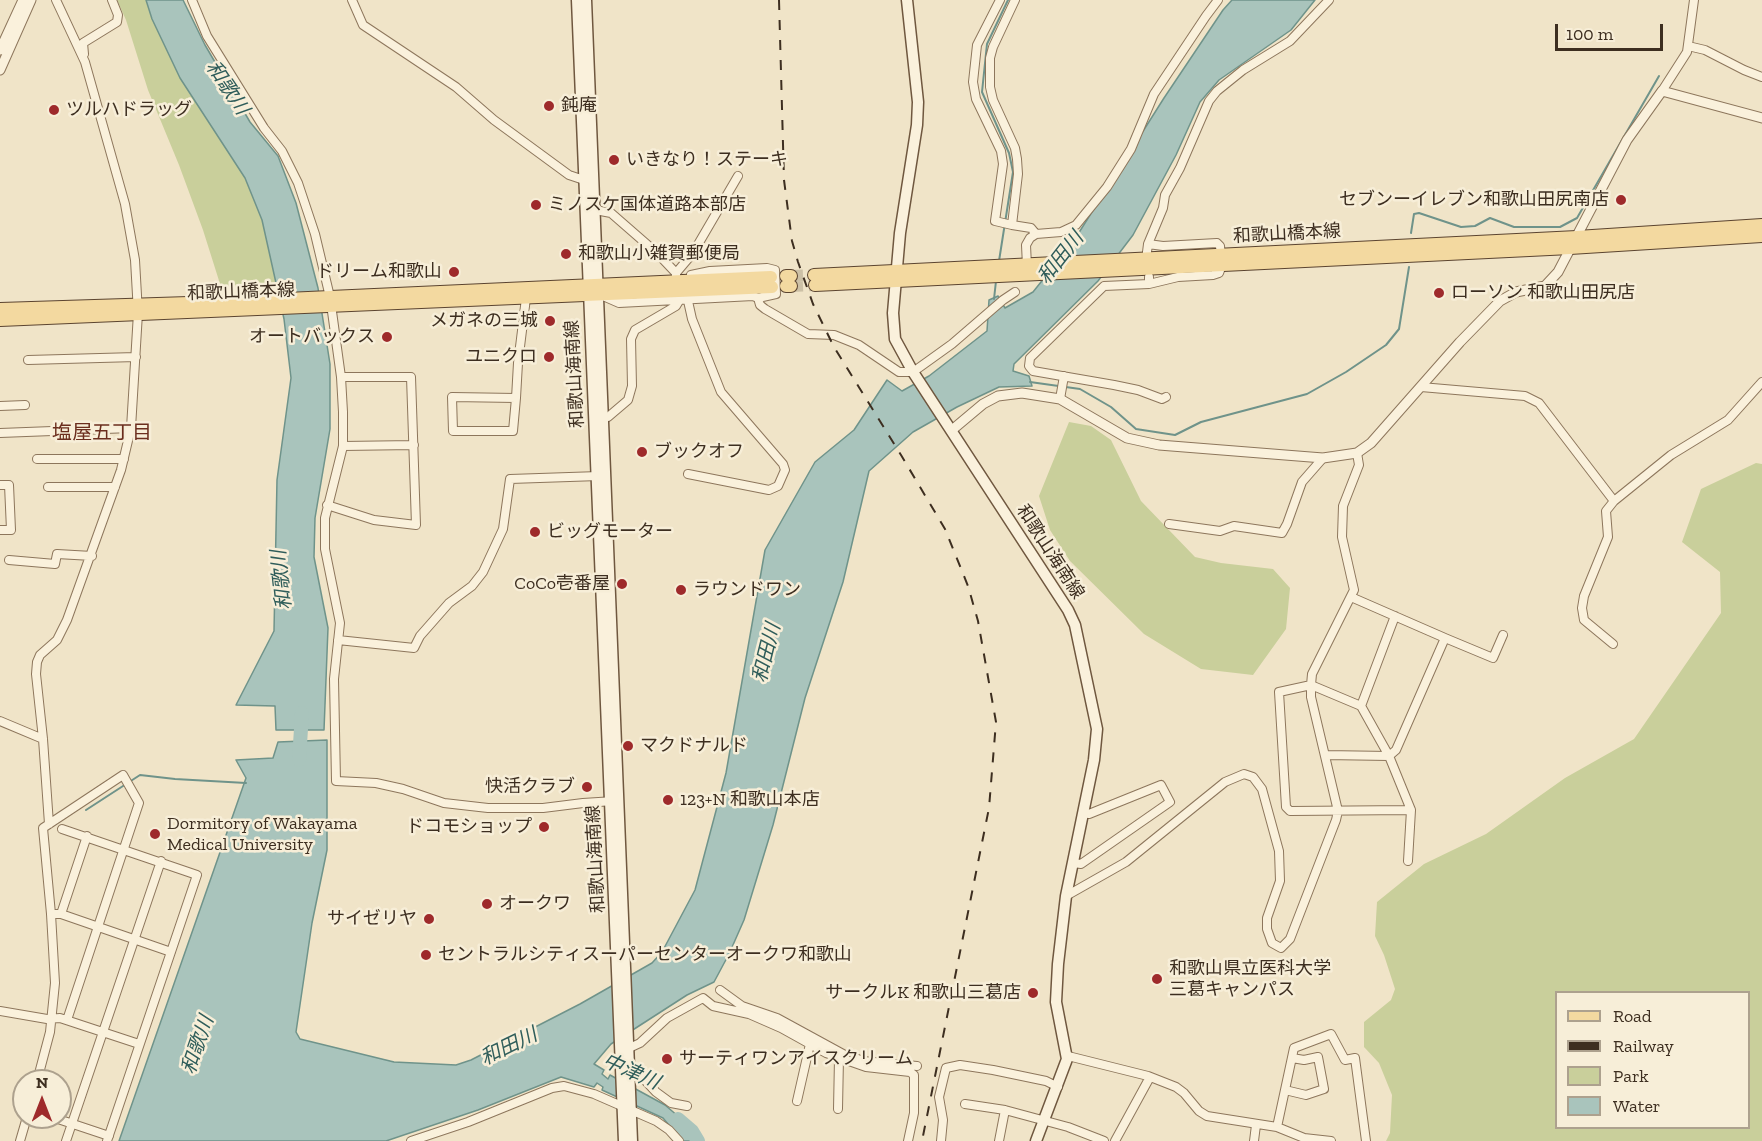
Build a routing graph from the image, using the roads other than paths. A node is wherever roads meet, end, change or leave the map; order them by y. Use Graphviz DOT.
graph roads {
  1 [pos="22,0"];
  2 [pos="31,0"];
  3 [pos="56,0"];
  4 [pos="112,0"];
  5 [pos="192,0"];
  6 [pos="352,0"];
  7 [pos="577,0"];
  8 [pos="586,0"];
  9 [pos="907,0"];
  10 [pos="1000,0"];
  11 [pos="1016,0"];
  12 [pos="1218,0"];
  13 [pos="1329,0"];
  14 [pos="1694,0"];
  15 [pos="1688,46"];
  16 [pos="0,50"];
  17 [pos="85,62"];
  18 [pos="0,70"];
  19 [pos="1762,77"];
  20 [pos="1662,91"];
  21 [pos="1762,118"];
  22 [pos="738,176"];
  23 [pos="589,181"];
  24 [pos="587,209"];
  25 [pos="1012,225"];
  26 [pos="1762,225"];
  27 [pos="1036,234"];
  28 [pos="1762,236"];
  29 [pos="1577,237"];
  30 [pos="1570,248"];
  31 [pos="1222,260"];
  32 [pos="1031,269"];
  33 [pos="676,274"];
  34 [pos="897,276"];
  35 [pos="814,280"];
  36 [pos="772,282"];
  37 [pos="593,290"];
  38 [pos="1016,292"];
  39 [pos="526,298"];
  40 [pos="758,298"];
  41 [pos="679,301"];
  42 [pos="688,301"];
  43 [pos="328,302"];
  44 [pos="0,309"];
  45 [pos="138,309"];
  46 [pos="0,320"];
  47 [pos="136,357"];
  48 [pos="28,360"];
  49 [pos="914,374"];
  50 [pos="341,376"];
  51 [pos="1064,379"];
  52 [pos="1762,382"];
  53 [pos="1421,387"];
  54 [pos="1060,395"];
  55 [pos="1166,396"];
  56 [pos="516,398"];
  57 [pos="26,405"];
  58 [pos="0,406"];
  59 [pos="599,417"];
  60 [pos="949,426"];
  61 [pos="130,428"];
  62 [pos="0,433"];
  63 [pos="414,445"];
  64 [pos="343,446"];
  65 [pos="1357,453"];
  66 [pos="1323,458"];
  67 [pos="37,459"];
  68 [pos="124,459"];
  69 [pos="688,474"];
  70 [pos="601,476"];
  71 [pos="0,485"];
  72 [pos="48,487"];
  73 [pos="116,487"];
  74 [pos="1614,501"];
  75 [pos="327,505"];
  76 [pos="1169,524"];
  77 [pos="0,530"];
  78 [pos="92,556"];
  79 [pos="9,560"];
  80 [pos="1351,597"];
  81 [pos="1395,616"];
  82 [pos="1503,635"];
  83 [pos="1445,638"];
  84 [pos="338,640"];
  85 [pos="1613,644"];
  86 [pos="1311,685"];
  87 [pos="1361,706"];
  88 [pos="0,721"];
  89 [pos="43,739"];
  90 [pos="1324,755"];
  91 [pos="1389,756"];
  92 [pos="614,801"];
  93 [pos="1411,810"];
  94 [pos="1338,811"];
  95 [pos="1083,813"];
  96 [pos="49,824"];
  97 [pos="62,829"];
  98 [pos="87,836"];
  99 [pos="124,848"];
  100 [pos="160,861"];
  101 [pos="1408,861"];
  102 [pos="1073,863"];
  103 [pos="1066,896"];
  104 [pos="51,914"];
  105 [pos="61,914"];
  106 [pos="98,928"];
  107 [pos="134,940"];
  108 [pos="171,952"];
  109 [pos="720,990"];
  110 [pos="0,1011"];
  111 [pos="52,1018"];
  112 [pos="67,1020"];
  113 [pos="103,1032"];
  114 [pos="139,1044"];
  115 [pos="810,1044"];
  116 [pos="625,1046"];
  117 [pos="1068,1056"];
  118 [pos="838,1058"];
  119 [pos="1292,1058"];
  120 [pos="917,1066"];
  121 [pos="40,1069"];
  122 [pos="627,1076"];
  123 [pos="1150,1077"];
  124 [pos="1058,1087"];
  125 [pos="1285,1090"];
  126 [pos="797,1101"];
  127 [pos="965,1104"];
  128 [pos="687,1106"];
  129 [pos="627,1107"];
  130 [pos="838,1109"];
  131 [pos="1005,1110"];
  132 [pos="1043,1120"];
  133 [pos="72,1124"];
  134 [pos="1256,1125"];
  135 [pos="1277,1127"];
  136 [pos="108,1139"];
  137 [pos="411,1141"];
  138 [pos="624,1141"];
  139 [pos="632,1141"];
  140 [pos="679,1141"];
  141 [pos="908,1141"];
  142 [pos="941,1141"];
  143 [pos="999,1141"];
  144 [pos="1036,1141"];
  145 [pos="1104,1141"];
  146 [pos="1115,1141"];
  147 [pos="1254,1141"];
  148 [pos="1331,1141"];
  149 [pos="1366,1141"];
  1 -- 16 [label="street"];
  2 -- 18 [label="street"];
  3 -- 17 [label="street"];
  4 -- 17 [label="street"];
  5 -- 43 [label="street"];
  6 -- 23 [label="street"];
  7 -- 23 [label="main road, 和歌山海南線"];
  8 -- 23 [label="main road, 和歌山海南線"];
  9 -- 34 [label="main road, 和歌山海南線"];
  10 -- 25 [label="street"];
  11 -- 25 [label="street"];
  12 -- 27 [label="street"];
  13 -- 31 [label="street"];
  14 -- 15 [label="street"];
  15 -- 19 [label="street"];
  15 -- 20 [label="street"];
  17 -- 45 [label="street"];
  20 -- 21 [label="street"];
  20 -- 29 [label="street"];
  22 -- 33 [label="street"];
  23 -- 24 [label="main road, 和歌山海南線"];
  24 -- 33 [label="street"];
  24 -- 37 [label="main road, 和歌山海南線"];
  25 -- 27 [label="street"];
  26 -- 29 [label="main road, 和歌山橋本線"];
  27 -- 32 [label="street"];
  28 -- 30 [label="main road, 和歌山橋本線"];
  29 -- 30 [label="street"];
  29 -- 31 [label="main road, 和歌山橋本線"];
  30 -- 31 [label="main road, 和歌山橋本線"];
  30 -- 53 [label="street"];
  31 -- 32 [label="main road, 和歌山橋本線"];
  31 -- 51 [label="street"];
  32 -- 34 [label="main road, 和歌山橋本線"];
  33 -- 37 [label="street"];
  33 -- 40 [label="street"];
  34 -- 35 [label="main road, 和歌山橋本線"];
  34 -- 49 [label="main road, 和歌山海南線"];
  36 -- 37 [label="main road, 和歌山橋本線"];
  37 -- 39 [label="main road, 和歌山橋本線"];
  37 -- 41 [label="street"];
  37 -- 43 [label="main road, 和歌山橋本線"];
  37 -- 59 [label="main road, 和歌山海南線"];
  38 -- 49 [label="street"];
  39 -- 43 [label="main road, 和歌山橋本線"];
  39 -- 56 [label="street"];
  40 -- 42 [label="street"];
  40 -- 49 [label="street"];
  41 -- 42 [label="street"];
  41 -- 59 [label="street"];
  42 -- 69 [label="street"];
  43 -- 45 [label="main road, 和歌山橋本線"];
  43 -- 50 [label="street"];
  44 -- 45 [label="main road, 和歌山橋本線"];
  45 -- 46 [label="main road, 和歌山橋本線"];
  45 -- 47 [label="street"];
  47 -- 48 [label="street"];
  47 -- 61 [label="street"];
  49 -- 60 [label="main road, 和歌山海南線"];
  50 -- 63 [label="street"];
  50 -- 64 [label="street"];
  51 -- 54 [label="street"];
  51 -- 55 [label="street"];
  52 -- 74 [label="street"];
  53 -- 65 [label="street"];
  53 -- 74 [label="street"];
  54 -- 60 [label="street"];
  54 -- 66 [label="street"];
  56 -- 56 [label="street"];
  57 -- 58 [label="street"];
  59 -- 70 [label="main road, 和歌山海南線"];
  60 -- 95 [label="main road, 和歌山海南線"];
  61 -- 62 [label="street"];
  61 -- 68 [label="street"];
  63 -- 64 [label="street"];
  63 -- 75 [label="street"];
  64 -- 75 [label="street"];
  65 -- 66 [label="street"];
  65 -- 80 [label="street"];
  66 -- 76 [label="street"];
  67 -- 68 [label="street"];
  68 -- 73 [label="street"];
  70 -- 84 [label="street"];
  70 -- 92 [label="main road, 和歌山海南線"];
  71 -- 77 [label="street"];
  72 -- 73 [label="street"];
  73 -- 78 [label="street"];
  74 -- 85 [label="street"];
  75 -- 84 [label="street"];
  78 -- 79 [label="street"];
  78 -- 89 [label="street"];
  80 -- 81 [label="street"];
  80 -- 86 [label="street"];
  81 -- 83 [label="street"];
  81 -- 87 [label="street"];
  82 -- 83 [label="street"];
  83 -- 91 [label="street"];
  84 -- 92 [label="street"];
  86 -- 87 [label="street"];
  86 -- 90 [label="street"];
  86 -- 94 [label="street"];
  87 -- 91 [label="street"];
  88 -- 89 [label="street"];
  89 -- 96 [label="street"];
  90 -- 91 [label="street"];
  90 -- 94 [label="street"];
  91 -- 93 [label="street"];
  92 -- 116 [label="main road, 和歌山海南線"];
  93 -- 94 [label="street"];
  93 -- 101 [label="street"];
  94 -- 103 [label="street"];
  95 -- 102 [label="main road, 和歌山海南線"];
  95 -- 102 [label="street"];
  96 -- 99 [label="street"];
  96 -- 104 [label="street"];
  97 -- 98 [label="street"];
  98 -- 99 [label="street"];
  98 -- 105 [label="street"];
  99 -- 100 [label="street"];
  99 -- 106 [label="street"];
  100 -- 107 [label="street"];
  100 -- 108 [label="street"];
  102 -- 103 [label="main road, 和歌山海南線"];
  103 -- 117 [label="main road, 和歌山海南線"];
  104 -- 105 [label="street"];
  104 -- 111 [label="street"];
  105 -- 106 [label="street"];
  106 -- 107 [label="street"];
  106 -- 112 [label="street"];
  107 -- 108 [label="street"];
  107 -- 113 [label="street"];
  108 -- 114 [label="street"];
  109 -- 120 [label="street"];
  110 -- 111 [label="street"];
  111 -- 112 [label="street"];
  111 -- 121 [label="street"];
  112 -- 113 [label="street"];
  113 -- 114 [label="street"];
  113 -- 133 [label="street"];
  114 -- 136 [label="street"];
  115 -- 116 [label="street"];
  115 -- 118 [label="street"];
  115 -- 126 [label="street"];
  116 -- 122 [label="main road, 和歌山海南線"];
  117 -- 123 [label="street"];
  117 -- 124 [label="main road"];
  118 -- 130 [label="street"];
  118 -- 141 [label="street"];
  119 -- 125 [label="street"];
  119 -- 125 [label="street"];
  119 -- 149 [label="street"];
  122 -- 128 [label="street"];
  122 -- 129 [label="main road, 和歌山海南線"];
  123 -- 134 [label="street"];
  123 -- 146 [label="street"];
  124 -- 132 [label="main road"];
  124 -- 142 [label="street"];
  125 -- 135 [label="street"];
  127 -- 131 [label="street"];
  129 -- 137 [label="street"];
  129 -- 138 [label="main road, 和歌山海南線"];
  129 -- 139 [label="main road, 和歌山海南線"];
  129 -- 140 [label="street"];
  131 -- 132 [label="street"];
  131 -- 143 [label="street"];
  132 -- 144 [label="main road"];
  132 -- 145 [label="street"];
  133 -- 136 [label="street"];
  134 -- 135 [label="street"];
  134 -- 147 [label="street"];
  135 -- 148 [label="street"];
}
